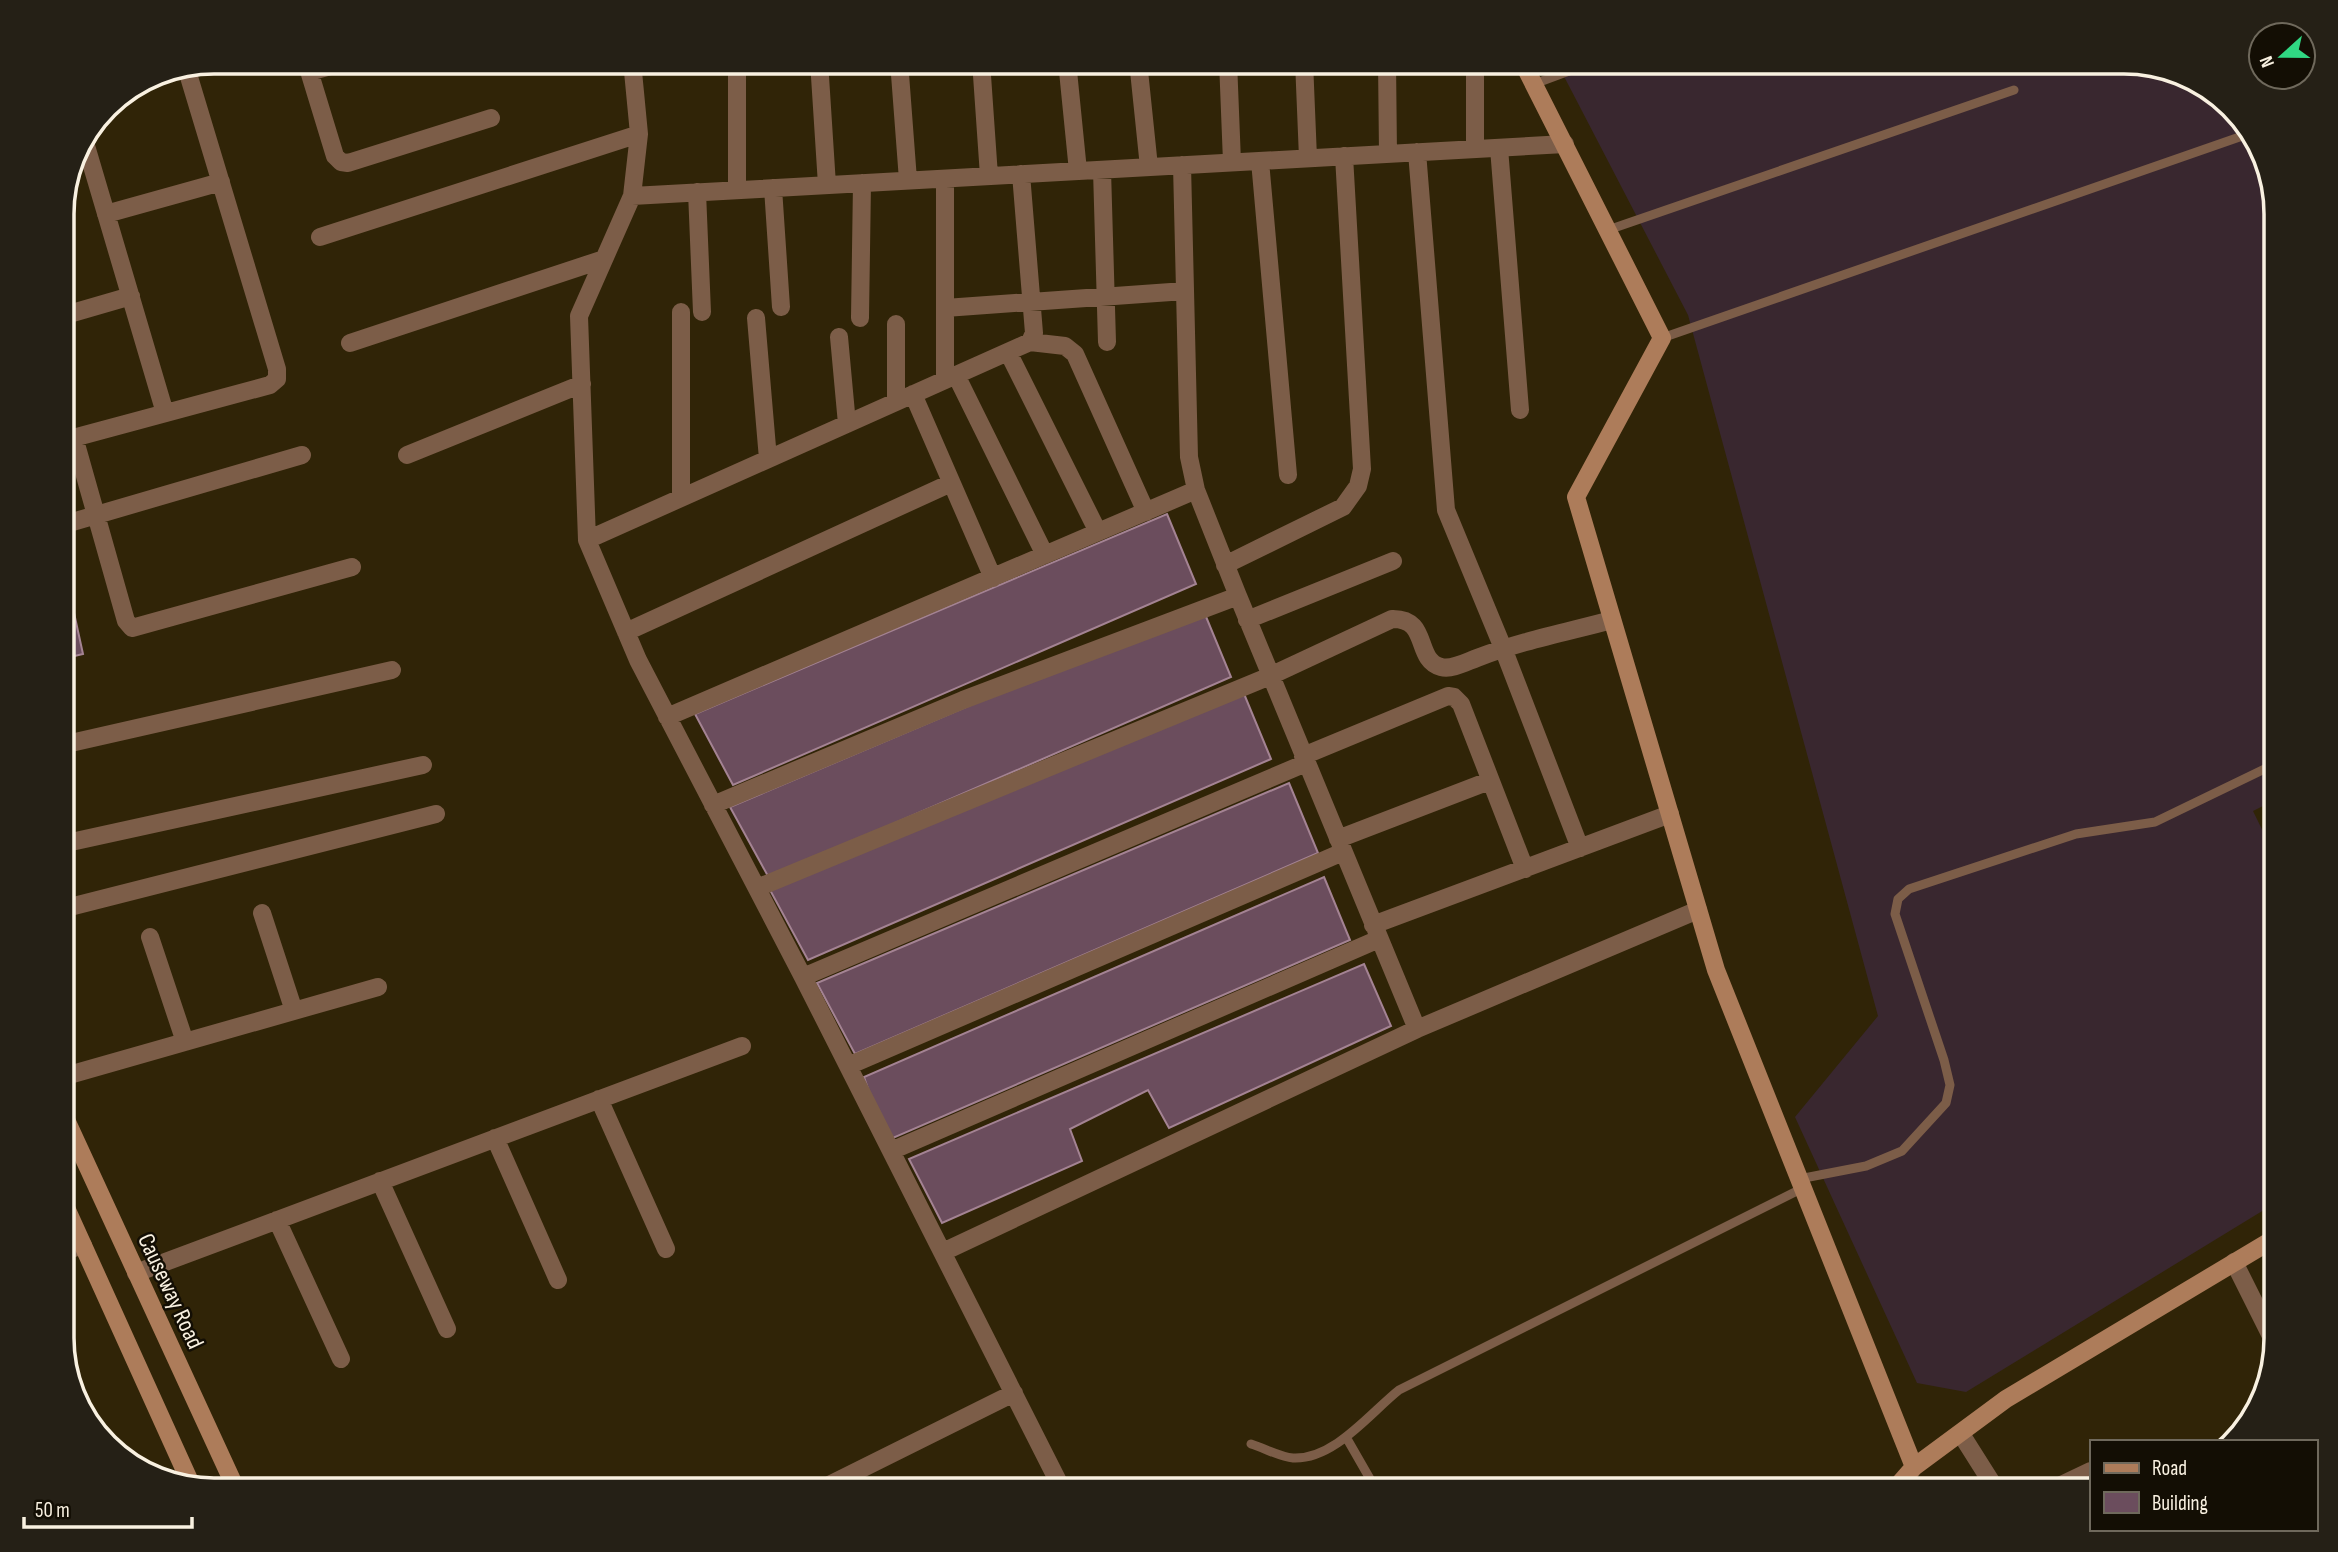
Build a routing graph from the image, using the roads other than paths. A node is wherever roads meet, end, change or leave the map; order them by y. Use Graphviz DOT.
graph roads {
  1 [pos="310,74"];
  2 [pos="633,74"];
  3 [pos="737,74"];
  4 [pos="819,74"];
  5 [pos="900,74"];
  6 [pos="982,74"];
  7 [pos="1068,74"];
  8 [pos="1139,74"];
  9 [pos="1229,74"];
  10 [pos="1305,74"];
  11 [pos="1387,74"];
  12 [pos="1475,74"];
  13 [pos="1529,74"];
  14 [pos="1561,74"];
  15 [pos="189,76"];
  16 [pos="1534,84"];
  17 [pos="2014,90"];
  18 [pos="491,118"];
  19 [pos="639,134"];
  20 [pos="2241,137"];
  21 [pos="1565,144"];
  22 [pos="1499,148"];
  23 [pos="1475,149"];
  24 [pos="88,152"];
  25 [pos="1417,152"];
  26 [pos="1388,154"];
  27 [pos="1344,156"];
  28 [pos="1308,158"];
  29 [pos="1260,161"];
  30 [pos="1232,162"];
  31 [pos="1182,165"];
  32 [pos="1149,167"];
  33 [pos="1102,170"];
  34 [pos="1078,171"];
  35 [pos="1021,174"];
  36 [pos="989,176"];
  37 [pos="945,179"];
  38 [pos="908,180"];
  39 [pos="221,182"];
  40 [pos="862,183"];
  41 [pos="827,185"];
  42 [pos="773,188"];
  43 [pos="737,190"];
  44 [pos="697,192"];
  45 [pos="632,196"];
  46 [pos="106,214"];
  47 [pos="1608,230"];
  48 [pos="320,237"];
  49 [pos="604,259"];
  50 [pos="1185,291"];
  51 [pos="131,296"];
  52 [pos="1105,297"];
  53 [pos="1032,302"];
  54 [pos="781,307"];
  55 [pos="945,308"];
  56 [pos="681,312"];
  57 [pos="702,312"];
  58 [pos="74,313"];
  59 [pos="756,318"];
  60 [pos="860,318"];
  61 [pos="896,324"];
  62 [pos="839,337"];
  63 [pos="1662,338"];
  64 [pos="1030,342"];
  65 [pos="1107,342"];
  66 [pos="349,343"];
  67 [pos="1008,352"];
  68 [pos="951,378"];
  69 [pos="582,384"];
  70 [pos="913,394"];
  71 [pos="896,402"];
  72 [pos="1520,410"];
  73 [pos="165,413"];
  74 [pos="847,424"];
  75 [pos="74,437"];
  76 [pos="74,455"];
  77 [pos="302,455"];
  78 [pos="407,455"];
  79 [pos="768,460"];
  80 [pos="1288,475"];
  81 [pos="951,483"];
  82 [pos="1196,490"];
  83 [pos="681,498"];
  84 [pos="1146,512"];
  85 [pos="96,515"];
  86 [pos="74,521"];
  87 [pos="1098,532"];
  88 [pos="587,540"];
  89 [pos="1045,555"];
  90 [pos="1393,561"];
  91 [pos="1225,565"];
  92 [pos="352,568"];
  93 [pos="993,578"];
  94 [pos="1238,596"];
  95 [pos="1247,620"];
  96 [pos="1612,620"];
  97 [pos="626,632"];
  98 [pos="1503,648"];
  99 [pos="392,670"];
  100 [pos="1270,676"];
  101 [pos="667,717"];
  102 [pos="74,742"];
  103 [pos="1305,760"];
  104 [pos="423,765"];
  105 [pos="2264,769"];
  106 [pos="1489,781"];
  107 [pos="713,805"];
  108 [pos="436,814"];
  109 [pos="1670,814"];
  110 [pos="74,841"];
  111 [pos="1340,846"];
  112 [pos="1580,848"];
  113 [pos="1525,869"];
  114 [pos="757,888"];
  115 [pos="74,906"];
  116 [pos="1698,910"];
  117 [pos="262,913"];
  118 [pos="1376,932"];
  119 [pos="150,937"];
  120 [pos="803,977"];
  121 [pos="378,987"];
  122 [pos="293,1011"];
  123 [pos="1417,1029"];
  124 [pos="185,1042"];
  125 [pos="742,1046"];
  126 [pos="848,1066"];
  127 [pos="74,1074"];
  128 [pos="599,1099"];
  129 [pos="74,1137"];
  130 [pos="495,1138"];
  131 [pos="891,1151"];
  132 [pos="380,1181"];
  133 [pos="1801,1184"];
  134 [pos="277,1220"];
  135 [pos="74,1225"];
  136 [pos="83,1245"];
  137 [pos="2264,1245"];
  138 [pos="74,1248"];
  139 [pos="666,1250"];
  140 [pos="943,1252"];
  141 [pos="2234,1262"];
  142 [pos="136,1273"];
  143 [pos="558,1280"];
  144 [pos="2264,1322"];
  145 [pos="447,1329"];
  146 [pos="341,1359"];
  147 [pos="1014,1394"];
  148 [pos="1961,1434"];
  149 [pos="1346,1437"];
  150 [pos="1251,1444"];
  151 [pos="1913,1467"];
  152 [pos="187,1476"];
  153 [pos="231,1478"];
  154 [pos="843,1478"];
  155 [pos="1056,1478"];
  156 [pos="1370,1478"];
  157 [pos="1904,1478"];
  158 [pos="1989,1478"];
  1 -- 18 [label="street"];
  2 -- 19 [label="street"];
  3 -- 43 [label="street"];
  4 -- 41 [label="street"];
  5 -- 38 [label="street"];
  6 -- 36 [label="street"];
  7 -- 34 [label="street"];
  8 -- 32 [label="street"];
  9 -- 30 [label="street"];
  10 -- 28 [label="street"];
  11 -- 26 [label="street"];
  12 -- 23 [label="street"];
  13 -- 16 [label="street"];
  14 -- 16 [label="lane"];
  15 -- 39 [label="street"];
  16 -- 21 [label="street"];
  17 -- 47 [label="lane"];
  19 -- 45 [label="street"];
  19 -- 48 [label="street"];
  20 -- 63 [label="lane"];
  21 -- 22 [label="street"];
  21 -- 47 [label="street"];
  22 -- 23 [label="street"];
  22 -- 72 [label="street"];
  23 -- 25 [label="street"];
  24 -- 46 [label="street"];
  25 -- 26 [label="street"];
  25 -- 98 [label="street"];
  26 -- 27 [label="street"];
  27 -- 28 [label="street"];
  27 -- 91 [label="street"];
  28 -- 29 [label="street"];
  29 -- 30 [label="street"];
  29 -- 80 [label="street"];
  30 -- 31 [label="street"];
  31 -- 32 [label="street"];
  31 -- 50 [label="street"];
  32 -- 33 [label="street"];
  33 -- 34 [label="street"];
  33 -- 52 [label="street"];
  34 -- 35 [label="street"];
  35 -- 36 [label="street"];
  35 -- 53 [label="street"];
  36 -- 37 [label="street"];
  37 -- 38 [label="street"];
  37 -- 55 [label="street"];
  38 -- 40 [label="street"];
  39 -- 46 [label="street"];
  39 -- 73 [label="street"];
  40 -- 41 [label="street"];
  40 -- 60 [label="street"];
  41 -- 42 [label="street"];
  42 -- 43 [label="street"];
  42 -- 54 [label="street"];
  43 -- 44 [label="street"];
  44 -- 45 [label="street"];
  44 -- 57 [label="street"];
  45 -- 49 [label="street"];
  46 -- 51 [label="street"];
  47 -- 63 [label="street"];
  49 -- 66 [label="street"];
  49 -- 69 [label="street"];
  50 -- 52 [label="street"];
  50 -- 82 [label="street"];
  51 -- 58 [label="street"];
  51 -- 73 [label="street"];
  52 -- 53 [label="street"];
  52 -- 65 [label="street"];
  53 -- 55 [label="street"];
  53 -- 64 [label="street"];
  55 -- 68 [label="street"];
  56 -- 83 [label="street"];
  59 -- 79 [label="street"];
  61 -- 71 [label="street"];
  62 -- 74 [label="street"];
  63 -- 96 [label="street"];
  64 -- 67 [label="street"];
  64 -- 84 [label="street"];
  67 -- 68 [label="street"];
  67 -- 87 [label="street"];
  68 -- 70 [label="street"];
  68 -- 89 [label="street"];
  69 -- 78 [label="street"];
  69 -- 88 [label="street"];
  70 -- 71 [label="street"];
  70 -- 81 [label="street"];
  71 -- 74 [label="street"];
  73 -- 75 [label="street"];
  74 -- 79 [label="street"];
  76 -- 85 [label="street"];
  77 -- 85 [label="street"];
  79 -- 83 [label="street"];
  81 -- 93 [label="street"];
  81 -- 97 [label="street"];
  82 -- 84 [label="street"];
  82 -- 91 [label="street"];
  83 -- 88 [label="street"];
  84 -- 87 [label="street"];
  85 -- 86 [label="street"];
  85 -- 92 [label="street"];
  87 -- 89 [label="street"];
  88 -- 97 [label="street"];
  89 -- 93 [label="street"];
  90 -- 95 [label="street"];
  91 -- 94 [label="street"];
  93 -- 101 [label="street"];
  94 -- 95 [label="street"];
  94 -- 107 [label="street"];
  95 -- 100 [label="street"];
  96 -- 98 [label="street"];
  96 -- 109 [label="street"];
  97 -- 101 [label="street"];
  98 -- 100 [label="street"];
  98 -- 112 [label="street"];
  99 -- 102 [label="street"];
  100 -- 103 [label="street"];
  100 -- 114 [label="street"];
  101 -- 107 [label="street"];
  103 -- 106 [label="street"];
  103 -- 111 [label="street"];
  103 -- 120 [label="street"];
  104 -- 110 [label="street"];
  105 -- 133 [label="lane"];
  106 -- 111 [label="street"];
  106 -- 113 [label="street"];
  107 -- 114 [label="street"];
  108 -- 115 [label="street"];
  109 -- 112 [label="street"];
  109 -- 116 [label="street"];
  111 -- 118 [label="street"];
  111 -- 126 [label="street"];
  112 -- 113 [label="street"];
  113 -- 118 [label="street"];
  114 -- 120 [label="street"];
  116 -- 123 [label="street"];
  116 -- 133 [label="street"];
  117 -- 122 [label="street"];
  118 -- 123 [label="street"];
  118 -- 131 [label="street"];
  119 -- 124 [label="street"];
  120 -- 126 [label="street"];
  121 -- 122 [label="street"];
  122 -- 124 [label="street"];
  123 -- 140 [label="street"];
  124 -- 127 [label="street"];
  125 -- 128 [label="street"];
  126 -- 131 [label="street"];
  128 -- 130 [label="street"];
  128 -- 139 [label="street"];
  129 -- 142 [label="street, Causeway Road"];
  130 -- 132 [label="street"];
  130 -- 143 [label="street"];
  131 -- 140 [label="street"];
  132 -- 134 [label="street"];
  132 -- 145 [label="street"];
  133 -- 149 [label="lane"];
  133 -- 151 [label="street"];
  134 -- 142 [label="street"];
  134 -- 146 [label="street"];
  135 -- 136 [label="street"];
  136 -- 138 [label="street"];
  136 -- 152 [label="street"];
  137 -- 141 [label="street"];
  140 -- 147 [label="street"];
  141 -- 144 [label="street"];
  141 -- 148 [label="street"];
  142 -- 153 [label="street, Causeway Road"];
  147 -- 154 [label="street"];
  147 -- 155 [label="street"];
  148 -- 151 [label="street"];
  148 -- 158 [label="street"];
  149 -- 150 [label="lane"];
  149 -- 156 [label="lane"];
  151 -- 157 [label="street"];
}
